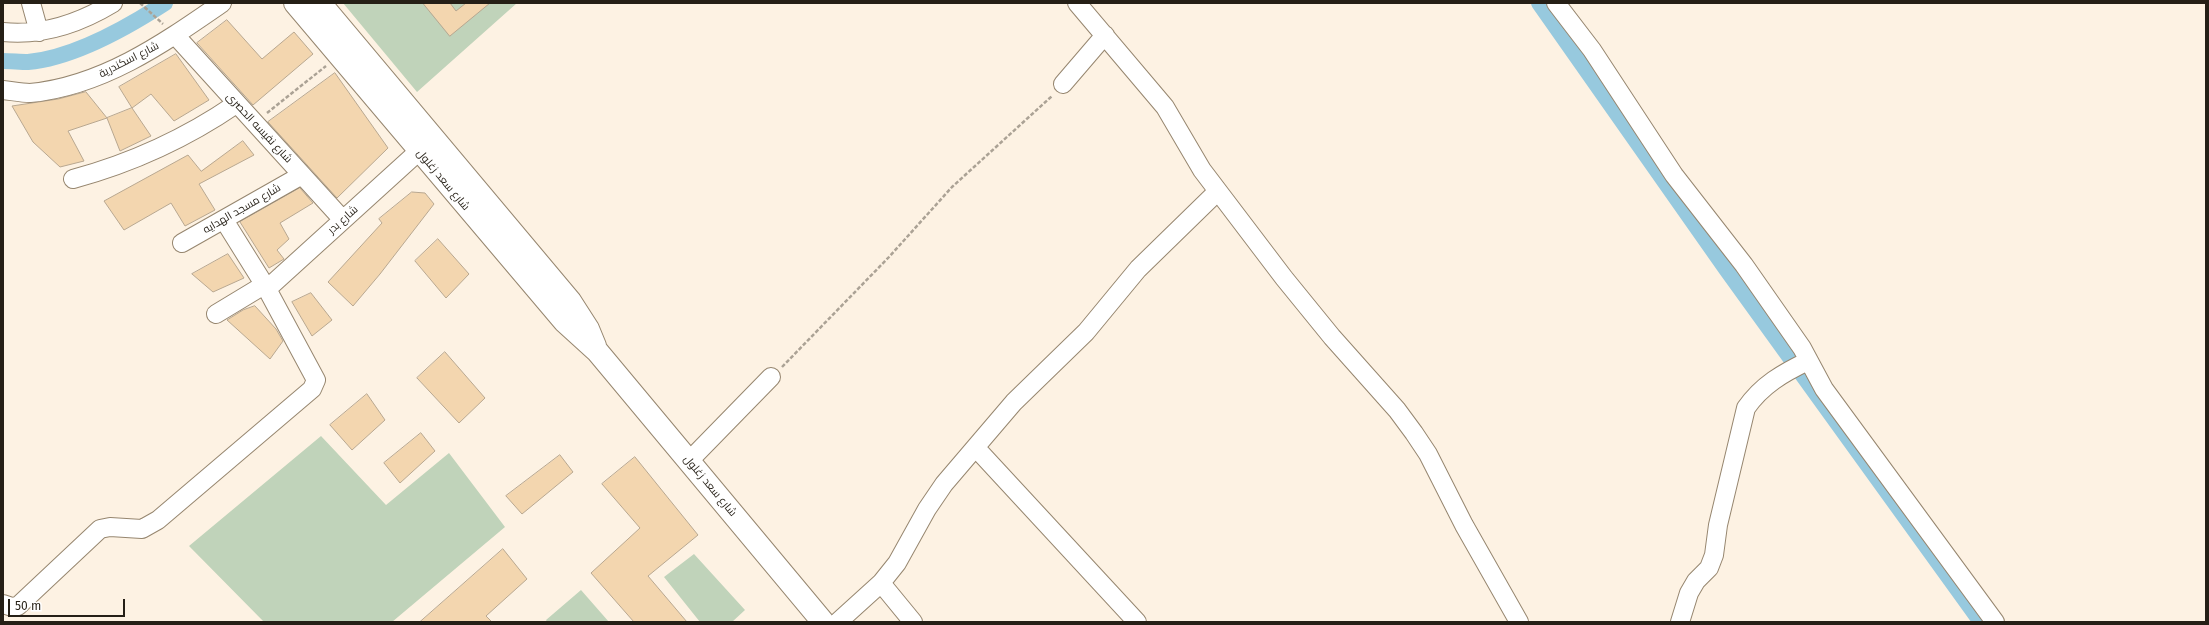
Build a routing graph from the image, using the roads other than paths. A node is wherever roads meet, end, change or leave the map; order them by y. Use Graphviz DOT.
graph roads {
  1 [pos="31,3"];
  2 [pos="112,3"];
  3 [pos="222,3"];
  4 [pos="295,3"];
  5 [pos="320,3"];
  6 [pos="1077,3"];
  7 [pos="1556,3"];
  8 [pos="171,31"];
  9 [pos="3,32"];
  10 [pos="39,32"];
  11 [pos="1105,35"];
  12 [pos="1063,84"];
  13 [pos="3,90"];
  14 [pos="236,104"];
  15 [pos="419,151"];
  16 [pos="302,175"];
  17 [pos="73,179"];
  18 [pos="1218,191"];
  19 [pos="224,220"];
  20 [pos="342,220"];
  21 [pos="182,243"];
  22 [pos="265,287"];
  23 [pos="216,314"];
  24 [pos="597,351"];
  25 [pos="1806,363"];
  26 [pos="771,378"];
  27 [pos="976,448"];
  28 [pos="688,461"];
  29 [pos="881,583"];
  30 [pos="3,604"];
  31 [pos="823,622"];
  32 [pos="838,622"];
  33 [pos="913,622"];
  34 [pos="1137,622"];
  35 [pos="1519,622"];
  36 [pos="1680,622"];
  37 [pos="1995,622"];
  1 -- 10 [label="street"];
  2 -- 10 [label="street"];
  3 -- 8 [label="street, شارع اسكندرية"];
  4 -- 15 [label="main road, شارع سعد زغلول"];
  5 -- 24 [label="main road, شارع سعد زغلول"];
  6 -- 11 [label="street"];
  7 -- 25 [label="street"];
  8 -- 13 [label="street, شارع اسكندرية"];
  8 -- 14 [label="street, شارع نفيسه الحصرى"];
  9 -- 10 [label="street"];
  11 -- 12 [label="street"];
  11 -- 18 [label="street"];
  14 -- 16 [label="street, شارع نفيسه الحصرى"];
  14 -- 17 [label="street"];
  15 -- 20 [label="street, شارع بدر"];
  15 -- 24 [label="main road, شارع سعد زغلول"];
  16 -- 19 [label="street, شارع مسجد الهدايه"];
  16 -- 20 [label="street, شارع نفيسه الحصرى"];
  18 -- 27 [label="street"];
  18 -- 35 [label="street"];
  19 -- 21 [label="street, شارع مسجد الهدايه"];
  19 -- 22 [label="street"];
  20 -- 22 [label="street, شارع بدر"];
  22 -- 23 [label="street, شارع بدر"];
  22 -- 30 [label="street"];
  24 -- 28 [label="main road, شارع سعد زغلول"];
  25 -- 36 [label="street"];
  25 -- 37 [label="street"];
  26 -- 28 [label="street"];
  27 -- 29 [label="street"];
  27 -- 34 [label="street"];
  28 -- 31 [label="main road, شارع سعد زغلول"];
  29 -- 32 [label="street"];
  29 -- 33 [label="street"];
}
